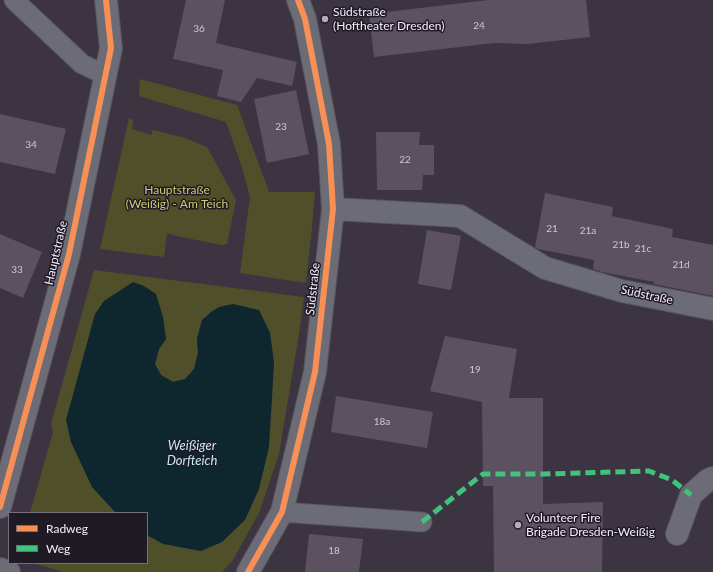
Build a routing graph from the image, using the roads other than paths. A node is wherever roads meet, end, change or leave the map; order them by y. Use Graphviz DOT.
graph roads {
  1 [pos="14,0"];
  2 [pos="106,0"];
  3 [pos="298,0"];
  4 [pos="105,75"];
  5 [pos="333,209"];
  6 [pos="713,308"];
  7 [pos="713,478"];
  8 [pos="0,507"];
  9 [pos="282,512"];
  10 [pos="422,522"];
  11 [pos="677,534"];
  12 [pos="0,569"];
  13 [pos="9,572"];
  14 [pos="248,572"];
  1 -- 4 [label="lane"];
  2 -- 4 [label="street, Hauptstraße"];
  3 -- 5 [label="street, Südstraße"];
  4 -- 8 [label="street, Hauptstraße"];
  5 -- 6 [label="street, Südstraße"];
  5 -- 9 [label="street, Südstraße"];
  7 -- 11 [label="street"];
  9 -- 10 [label="lane"];
  9 -- 14 [label="street, Südstraße"];
  12 -- 13 [label="street"];
}
